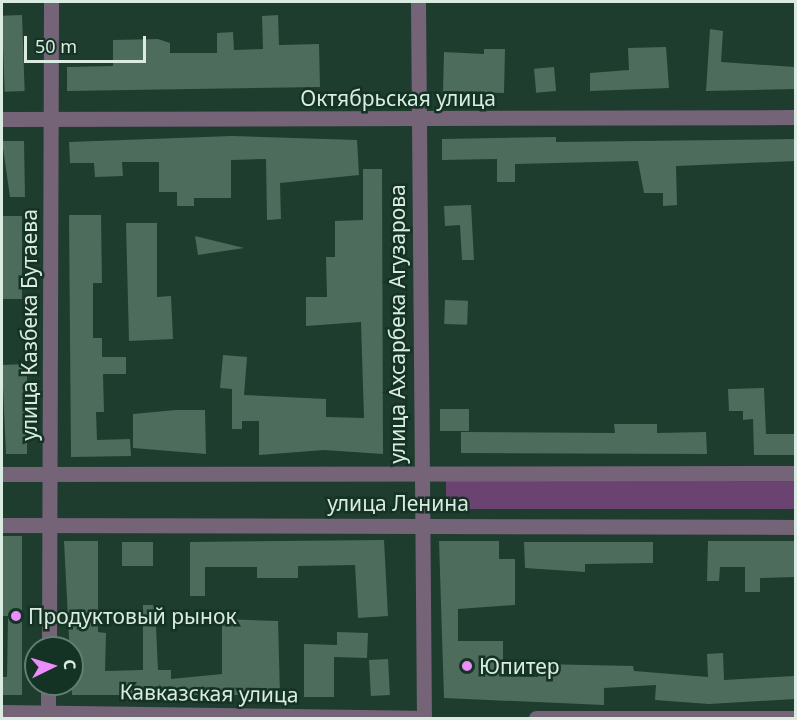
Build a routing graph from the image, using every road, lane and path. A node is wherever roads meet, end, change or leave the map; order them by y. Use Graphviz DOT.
graph roads {
  1 [pos="51,2"];
  2 [pos="418,2"];
  3 [pos="795,117"];
  4 [pos="2,119"];
  5 [pos="52,119"];
  6 [pos="417,120"];
  7 [pos="418,471"];
  8 [pos="795,473"];
  9 [pos="2,474"];
  10 [pos="50,474"];
  11 [pos="419,524"];
  12 [pos="2,525"];
  13 [pos="49,525"];
  14 [pos="795,526"];
  15 [pos="49,636"];
  16 [pos="48,696"];
  17 [pos="2,712"];
  18 [pos="48,715"];
  19 [pos="415,718"];
  20 [pos="424,718"];
  21 [pos="536,718"];
  22 [pos="795,718"];
  1 -- 5 [label="street, улица Казбека Бутаева"];
  2 -- 6 [label="street, улица Ахсарбека Агузарова"];
  3 -- 6 [label="street, Октябрьская улица"];
  4 -- 5 [label="street, Октябрьская улица"];
  5 -- 6 [label="street, Октябрьская улица"];
  5 -- 10 [label="street, улица Казбека Бутаева"];
  6 -- 7 [label="street, улица Ахсарбека Агузарова"];
  7 -- 8 [label="street, улица Ленина"];
  7 -- 10 [label="street, улица Ленина"];
  7 -- 11 [label="street, улица Ахсарбека Агузарова"];
  9 -- 10 [label="street, улица Ленина"];
  10 -- 13 [label="street, улица Казбека Бутаева"];
  11 -- 13 [label="street, улица Ленина"];
  11 -- 14 [label="street, улица Ленина"];
  11 -- 20 [label="street, улица Ахсарбека Агузарова"];
  12 -- 13 [label="street, улица Ленина"];
  13 -- 15 [label="street, улица Казбека Бутаева"];
  16 -- 18 [label="street"];
  17 -- 18 [label="street, Кавказская улица"];
  18 -- 19 [label="street, Кавказская улица"];
  21 -- 22 [label="street"];
}
